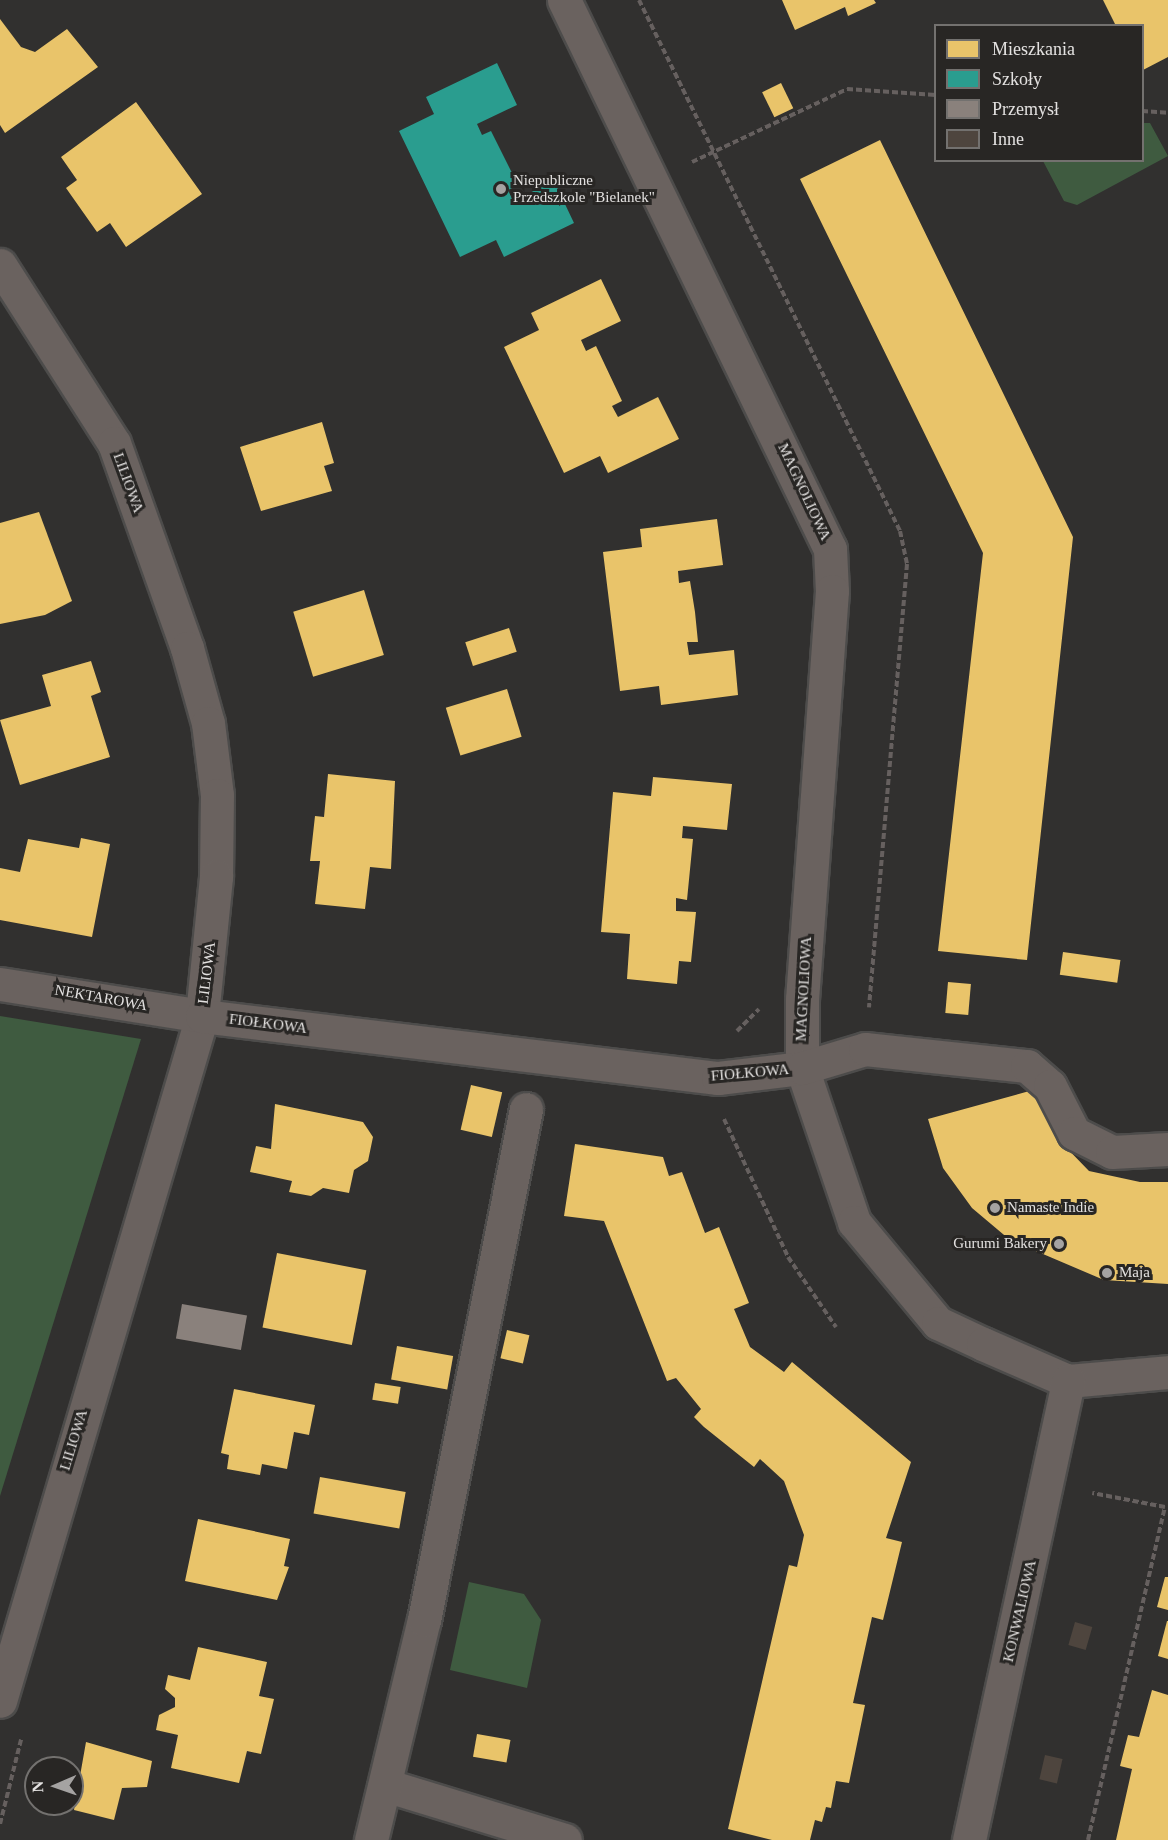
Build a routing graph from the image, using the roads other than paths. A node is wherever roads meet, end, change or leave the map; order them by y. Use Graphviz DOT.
graph roads {
  1 [pos="564,0"];
  2 [pos="0,265"];
  3 [pos="0,984"];
  4 [pos="201,1016"];
  5 [pos="802,1068"];
  6 [pos="526,1109"];
  7 [pos="1168,1149"];
  8 [pos="1168,1372"];
  9 [pos="1068,1381"];
  10 [pos="7,1644"];
  11 [pos="0,1701"];
  12 [pos="385,1785"];
  13 [pos="370,1840"];
  14 [pos="565,1840"];
  15 [pos="969,1840"];
  1 -- 5 [label="street, MAGNOLIOWA"];
  2 -- 4 [label="street, LILIOWA"];
  3 -- 4 [label="street, NEKTAROWA"];
  4 -- 5 [label="street, FIOŁKOWA"];
  4 -- 10 [label="street, LILIOWA"];
  5 -- 7 [label="street"];
  5 -- 9 [label="street, FIOŁKOWA"];
  6 -- 12 [label="street"];
  8 -- 9 [label="street, FIOŁKOWA"];
  9 -- 15 [label="street, KONWALIOWA"];
  10 -- 11 [label="street, LILIOWA"];
  12 -- 13 [label="street"];
  12 -- 14 [label="street"];
}
